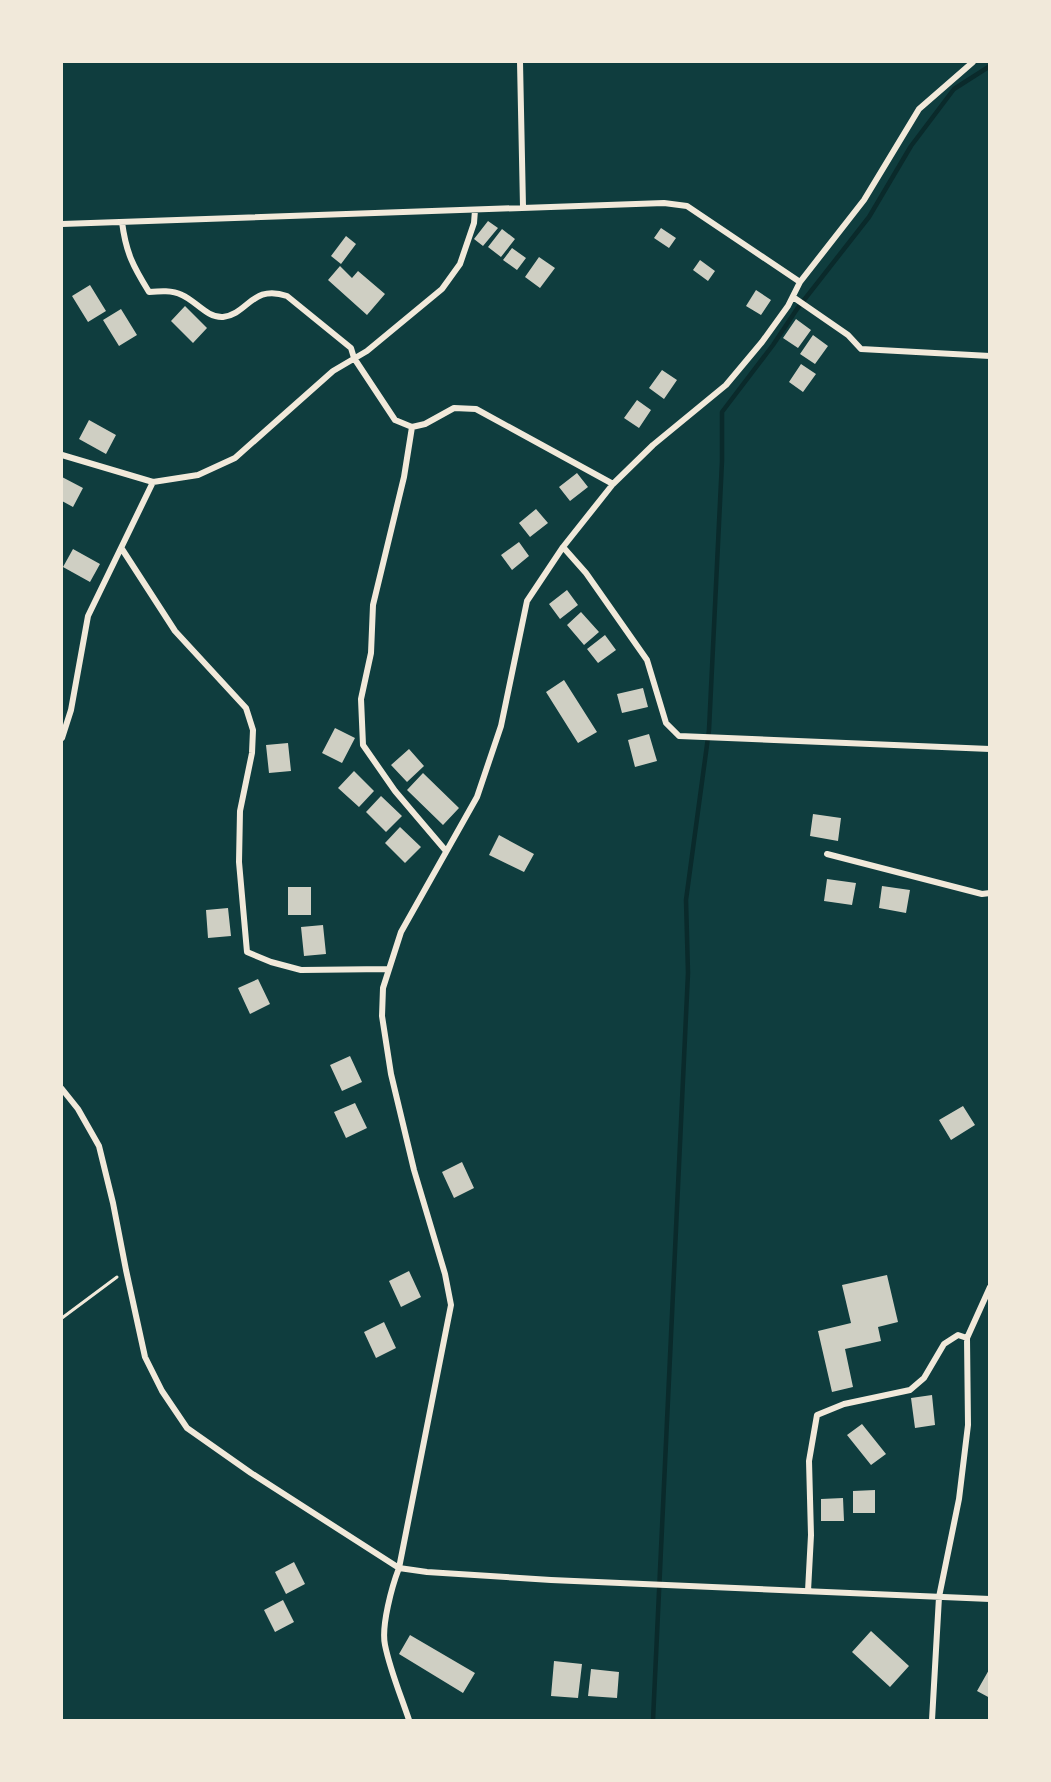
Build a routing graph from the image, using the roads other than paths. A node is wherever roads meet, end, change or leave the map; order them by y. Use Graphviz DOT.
graph roads {
  1 [pos="520,62"];
  2 [pos="973,62"];
  3 [pos="523,207"];
  4 [pos="475,210"];
  5 [pos="122,222"];
  6 [pos="62,224"];
  7 [pos="800,282"];
  8 [pos="793,297"];
  9 [pos="990,356"];
  10 [pos="354,358"];
  11 [pos="411,427"];
  12 [pos="62,455"];
  13 [pos="153,482"];
  14 [pos="612,484"];
  15 [pos="563,547"];
  16 [pos="122,549"];
  17 [pos="62,738"];
  18 [pos="990,750"];
  19 [pos="446,851"];
  20 [pos="827,854"];
  21 [pos="990,893"];
  22 [pos="388,969"];
  23 [pos="62,1089"];
  24 [pos="990,1287"];
  25 [pos="967,1338"];
  26 [pos="399,1568"];
  27 [pos="808,1591"];
  28 [pos="939,1597"];
  29 [pos="990,1599"];
  30 [pos="409,1720"];
  31 [pos="932,1720"];
  1 -- 3 [label="street"];
  2 -- 7 [label="street"];
  3 -- 4 [label="street"];
  3 -- 7 [label="street"];
  4 -- 5 [label="street"];
  4 -- 10 [label="street"];
  5 -- 6 [label="street"];
  5 -- 10 [label="street"];
  7 -- 8 [label="street"];
  8 -- 9 [label="street"];
  8 -- 14 [label="street"];
  10 -- 11 [label="street"];
  10 -- 13 [label="street"];
  11 -- 14 [label="street"];
  11 -- 19 [label="street"];
  12 -- 13 [label="street"];
  13 -- 16 [label="street"];
  14 -- 15 [label="street"];
  15 -- 18 [label="street"];
  15 -- 19 [label="street"];
  16 -- 17 [label="street"];
  16 -- 22 [label="street"];
  19 -- 22 [label="street"];
  20 -- 21 [label="street"];
  22 -- 26 [label="street"];
  23 -- 26 [label="street"];
  24 -- 25 [label="street"];
  25 -- 27 [label="street"];
  25 -- 28 [label="street"];
  26 -- 27 [label="street"];
  26 -- 30 [label="street"];
  27 -- 28 [label="street"];
  28 -- 29 [label="street"];
  28 -- 31 [label="street"];
}
